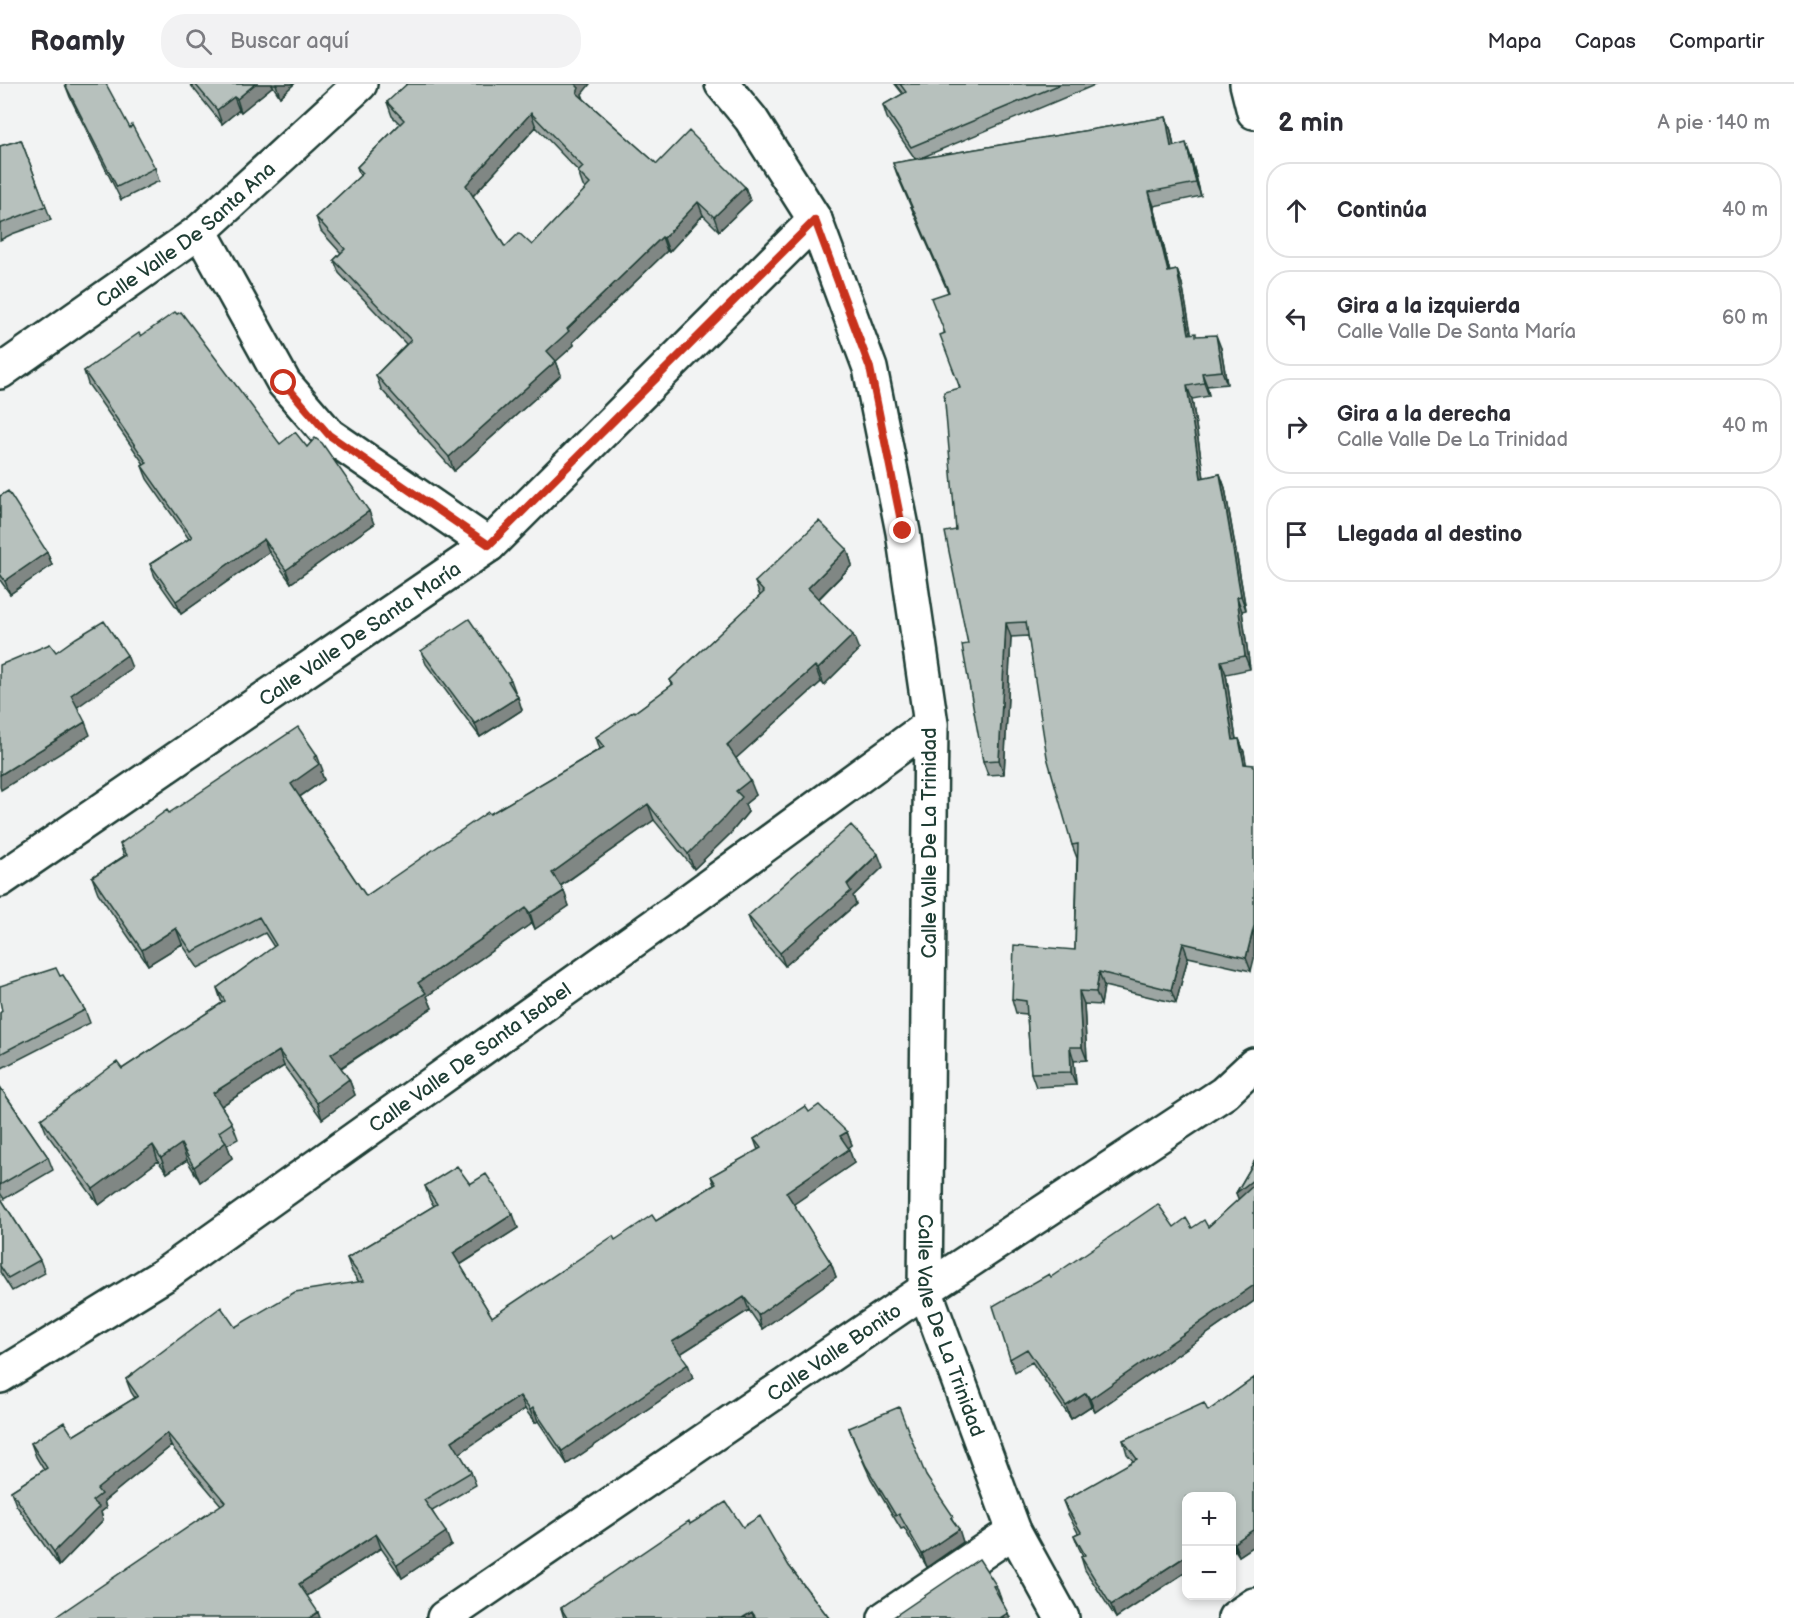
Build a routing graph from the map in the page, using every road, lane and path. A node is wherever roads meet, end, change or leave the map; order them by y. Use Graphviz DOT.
graph roads {
  1 [pos="360,84"];
  2 [pos="722,84"];
  3 [pos="815,220"];
  4 [pos="200,231"];
  5 [pos="0,372"];
  6 [pos="489,545"];
  7 [pos="931,724"];
  8 [pos="0,880"];
  9 [pos="1254,1065"];
  10 [pos="925,1290"];
  11 [pos="0,1376"];
  12 [pos="1014,1531"];
  13 [pos="1254,1605"];
  14 [pos="444,1618"];
  15 [pos="885,1618"];
  16 [pos="1062,1618"];
  17 [pos="1235,1618"];
  1 -- 4 [label="street, Calle Valle De Santa Ana"];
  2 -- 3 [label="street, Calle Valle De La Trinidad"];
  3 -- 6 [label="street, Calle Valle De Santa María"];
  3 -- 7 [label="street, Calle Valle De La Trinidad"];
  4 -- 5 [label="street, Calle Valle De Santa Ana"];
  4 -- 6 [label="street"];
  6 -- 8 [label="street, Calle Valle De Santa María"];
  7 -- 10 [label="street, Calle Valle De La Trinidad"];
  7 -- 11 [label="street, Calle Valle De Santa Isabel"];
  9 -- 10 [label="street, Calle Valle Bonito"];
  10 -- 12 [label="street, Calle Valle De La Trinidad"];
  10 -- 14 [label="street, Calle Valle Bonito"];
  12 -- 15 [label="street"];
  12 -- 16 [label="street, Calle Valle De La Trinidad"];
  13 -- 17 [label="street"];
}
